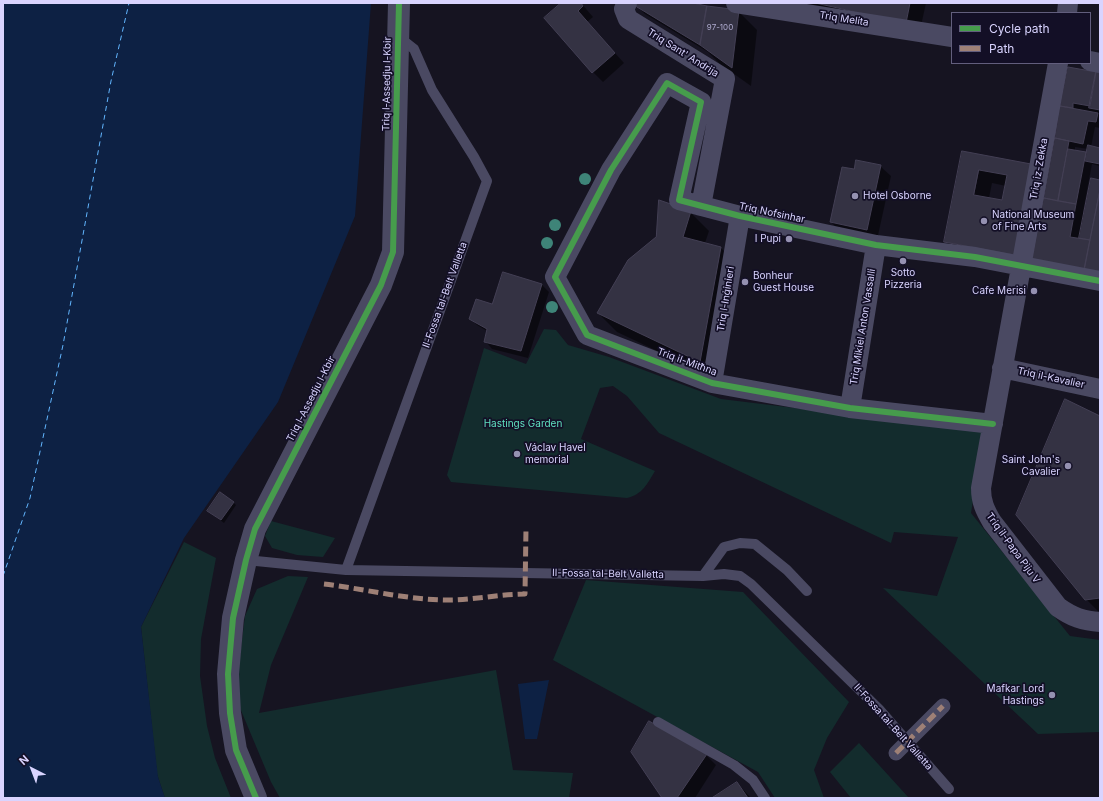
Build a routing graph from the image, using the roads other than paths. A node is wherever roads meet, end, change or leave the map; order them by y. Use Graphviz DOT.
graph roads {
  1 [pos="399,3"];
  2 [pos="627,3"];
  3 [pos="736,3"];
  4 [pos="398,37"];
  5 [pos="951,37"];
  6 [pos="1058,64"];
  7 [pos="611,170"];
  8 [pos="701,206"];
  9 [pos="740,216"];
  10 [pos="876,246"];
  11 [pos="1021,266"];
  12 [pos="1100,281"];
  13 [pos="1002,368"];
  14 [pos="712,383"];
  15 [pos="1100,389"];
  16 [pos="850,408"];
  17 [pos="993,424"];
  18 [pos="246,560"];
  19 [pos="346,570"];
  20 [pos="703,576"];
  21 [pos="807,591"];
  22 [pos="1100,622"];
  23 [pos="943,706"];
  24 [pos="658,722"];
  25 [pos="896,753"];
  26 [pos="949,789"];
  27 [pos="256,798"];
  28 [pos="765,798"];
  1 -- 4 [label="street, Triq l-Assedju l-Kbir"];
  2 -- 8 [label="street, Triq Sant' Andrija"];
  3 -- 5 [label="street, Triq Melita"];
  4 -- 18 [label="street, Triq l-Assedju l-Kbir"];
  4 -- 19 [label="lane, Il-Fossa tal-Belt Valletta"];
  6 -- 11 [label="street, Triq iz-Zekka"];
  7 -- 8 [label="street, Triq Nofsinhar"];
  7 -- 14 [label="street, Triq il-Mitħna"];
  8 -- 9 [label="street, Triq Nofsinhar"];
  9 -- 10 [label="street, Triq Nofsinhar"];
  9 -- 14 [label="street, Triq l-Inġinieri"];
  10 -- 11 [label="street, Triq Nofsinhar"];
  10 -- 16 [label="street, Triq Mikiel Anton Vassalli"];
  11 -- 12 [label="street, Triq Nofsinhar"];
  11 -- 13 [label="street, Triq iz-Zekka"];
  13 -- 15 [label="street, Triq il-Kavalier"];
  13 -- 17 [label="street, Triq il-Papa Piju V"];
  14 -- 16 [label="street, Triq il-Mitħna"];
  16 -- 17 [label="street, Triq il-Mitħna"];
  17 -- 22 [label="street, Triq il-Papa Piju V"];
  18 -- 19 [label="lane, Il-Fossa tal-Belt Valletta"];
  18 -- 27 [label="street, Triq l-Assedju l-Kbir"];
  19 -- 20 [label="lane, Il-Fossa tal-Belt Valletta"];
  20 -- 21 [label="lane"];
  20 -- 26 [label="lane, Il-Fossa tal-Belt Valletta"];
  23 -- 25 [label="street, bridge"];
  24 -- 28 [label="lane"];
}
